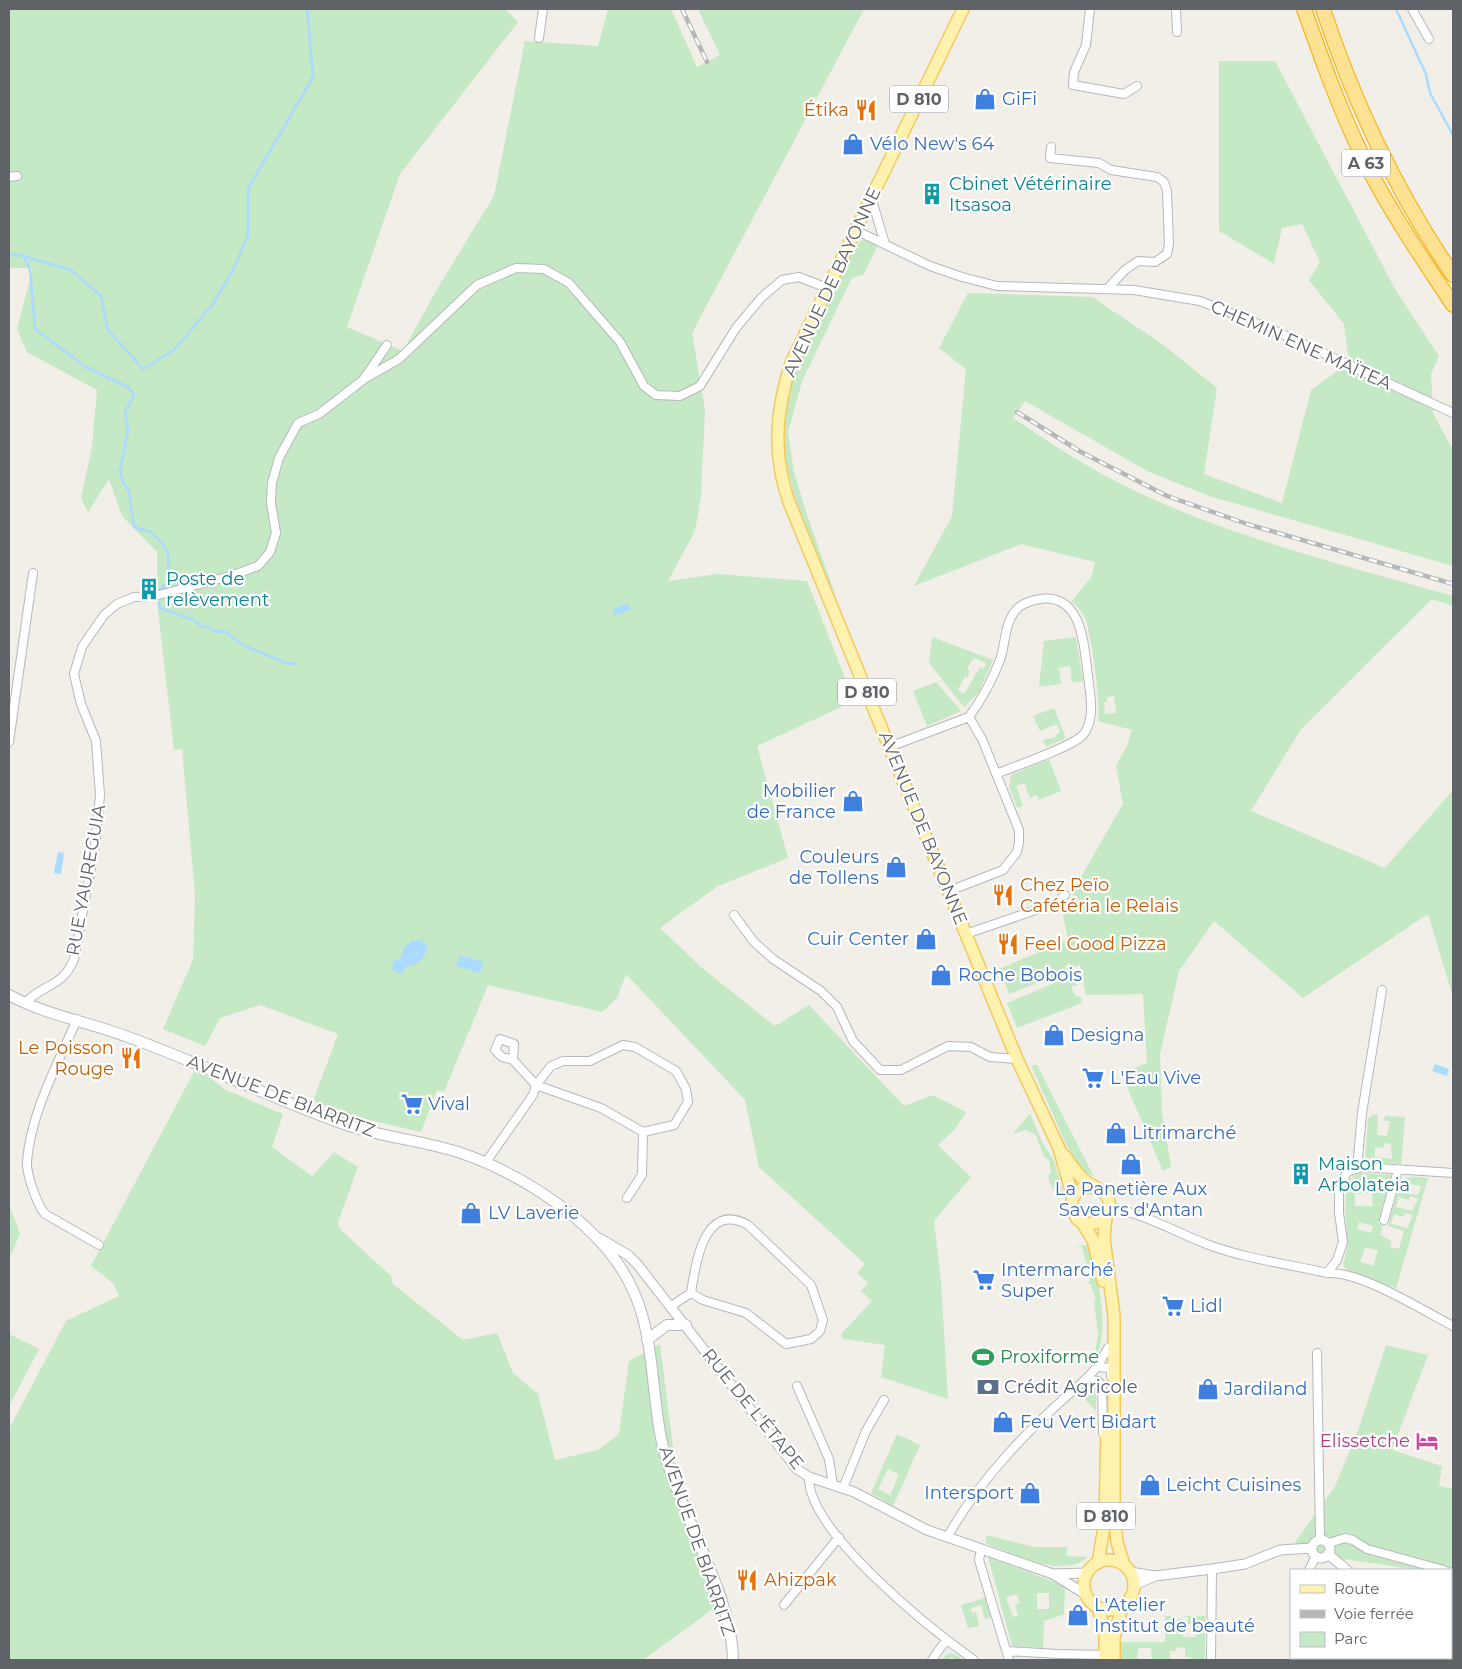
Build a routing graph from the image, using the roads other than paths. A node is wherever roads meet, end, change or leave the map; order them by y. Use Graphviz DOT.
graph roads {
  1 [pos="543,9"];
  2 [pos="963,9"];
  3 [pos="1090,9"];
  4 [pos="1176,9"];
  5 [pos="1304,9"];
  6 [pos="1323,9"];
  7 [pos="1412,9"];
  8 [pos="1177,32"];
  9 [pos="539,38"];
  10 [pos="1429,39"];
  11 [pos="1137,86"];
  12 [pos="1051,147"];
  13 [pos="871,197"];
  14 [pos="855,230"];
  15 [pos="885,244"];
  16 [pos="1453,275"];
  17 [pos="826,288"];
  18 [pos="1107,289"];
  19 [pos="1453,305"];
  20 [pos="386,344"];
  21 [pos="363,380"];
  22 [pos="1453,413"];
  23 [pos="33,573"];
  24 [pos="969,717"];
  25 [pos="9,742"];
  26 [pos="890,747"];
  27 [pos="996,774"];
  28 [pos="949,891"];
  29 [pos="1065,895"];
  30 [pos="734,915"];
  31 [pos="966,934"];
  32 [pos="1382,990"];
  33 [pos="9,996"];
  34 [pos="26,1002"];
  35 [pos="77,1019"];
  36 [pos="1017,1059"];
  37 [pos="513,1060"];
  38 [pos="536,1085"];
  39 [pos="643,1132"];
  40 [pos="1059,1148"];
  41 [pos="486,1162"];
  42 [pos="1357,1169"];
  43 [pos="1398,1170"];
  44 [pos="1453,1173"];
  45 [pos="1093,1186"];
  46 [pos="627,1198"];
  47 [pos="1073,1198"];
  48 [pos="1108,1212"];
  49 [pos="1384,1220"];
  50 [pos="1083,1224"];
  51 [pos="599,1238"];
  52 [pos="99,1245"];
  53 [pos="1327,1273"];
  54 [pos="691,1293"];
  55 [pos="671,1306"];
  56 [pos="686,1326"];
  57 [pos="1453,1326"];
  58 [pos="647,1340"];
  59 [pos="1317,1353"];
  60 [pos="1102,1368"];
  61 [pos="1086,1379"];
  62 [pos="797,1386"];
  63 [pos="884,1400"];
  64 [pos="1115,1425"];
  65 [pos="1107,1455"];
  66 [pos="810,1478"];
  67 [pos="833,1485"];
  68 [pos="843,1488"];
  69 [pos="948,1536"];
  70 [pos="839,1537"];
  71 [pos="1320,1539"];
  72 [pos="1329,1543"];
  73 [pos="980,1549"];
  74 [pos="1314,1552"];
  75 [pos="1328,1554"];
  76 [pos="1100,1562"];
  77 [pos="1127,1568"];
  78 [pos="1212,1569"];
  79 [pos="1309,1569"];
  80 [pos="1346,1569"];
  81 [pos="1440,1569"];
  82 [pos="1087,1573"];
  83 [pos="1054,1574"];
  84 [pos="1154,1576"];
  85 [pos="1134,1585"];
  86 [pos="1085,1594"];
  87 [pos="784,1605"];
  88 [pos="1098,1608"];
  89 [pos="1118,1608"];
  90 [pos="946,1640"];
  91 [pos="1007,1651"];
  92 [pos="1109,1659"];
  93 [pos="734,1660"];
  94 [pos="932,1660"];
  95 [pos="974,1660"];
  96 [pos="1009,1660"];
  97 [pos="1211,1660"];
  1 -- 9 [label="street"];
  2 -- 13 [label="main road, AVENUE DE BAYONNE / D 810"];
  3 -- 11 [label="street"];
  4 -- 8 [label="street"];
  5 -- 19 [label="highway, A 63"];
  6 -- 16 [label="highway, A 63"];
  7 -- 10 [label="street"];
  12 -- 18 [label="street"];
  13 -- 14 [label="main road, AVENUE DE BAYONNE / D 810"];
  13 -- 15 [label="street"];
  14 -- 15 [label="street, CHEMIN ENE MAÏTEA"];
  14 -- 17 [label="main road, AVENUE DE BAYONNE / D 810"];
  15 -- 18 [label="street, CHEMIN ENE MAÏTEA"];
  17 -- 21 [label="street"];
  17 -- 26 [label="main road, AVENUE DE BAYONNE / D 810"];
  18 -- 22 [label="street, CHEMIN ENE MAÏTEA"];
  20 -- 21 [label="street"];
  21 -- 34 [label="street, RUE YAUREGUIA"];
  23 -- 25 [label="street"];
  24 -- 26 [label="street"];
  24 -- 27 [label="street"];
  24 -- 27 [label="street"];
  26 -- 28 [label="main road, AVENUE DE BAYONNE / D 810"];
  27 -- 28 [label="street"];
  28 -- 31 [label="main road, AVENUE DE BAYONNE / D 810"];
  29 -- 31 [label="street"];
  30 -- 36 [label="street"];
  31 -- 36 [label="main road, AVENUE DE BAYONNE / D 810"];
  32 -- 42 [label="street"];
  33 -- 34 [label="main road, AVENUE DE BIARRITZ"];
  34 -- 35 [label="main road, AVENUE DE BIARRITZ"];
  35 -- 41 [label="main road, AVENUE DE BIARRITZ"];
  35 -- 52 [label="street"];
  36 -- 40 [label="main road, AVENUE DE BAYONNE / D 810"];
  37 -- 38 [label="street"];
  38 -- 39 [label="street"];
  38 -- 39 [label="street"];
  38 -- 41 [label="street"];
  39 -- 46 [label="street"];
  40 -- 45 [label="main road, D 810"];
  40 -- 47 [label="main road, D 810"];
  41 -- 51 [label="main road, AVENUE DE BIARRITZ"];
  42 -- 43 [label="street"];
  42 -- 53 [label="street"];
  43 -- 44 [label="street"];
  43 -- 49 [label="street"];
  45 -- 47 [label="main road"];
  45 -- 48 [label="main road"];
  47 -- 50 [label="main road"];
  48 -- 50 [label="main road"];
  48 -- 53 [label="street"];
  48 -- 64 [label="main road"];
  50 -- 60 [label="main road"];
  51 -- 55 [label="street, RUE DE L'ÉTAPE"];
  51 -- 58 [label="main road, AVENUE DE BIARRITZ"];
  53 -- 57 [label="street"];
  54 -- 54 [label="street"];
  54 -- 55 [label="street"];
  55 -- 56 [label="street, RUE DE L'ÉTAPE"];
  56 -- 58 [label="main road"];
  56 -- 66 [label="street, RUE DE L'ÉTAPE"];
  58 -- 93 [label="main road, AVENUE DE BIARRITZ"];
  59 -- 71 [label="street"];
  60 -- 61 [label="street"];
  60 -- 64 [label="street"];
  60 -- 65 [label="main road"];
  61 -- 65 [label="street"];
  61 -- 69 [label="street"];
  62 -- 67 [label="street"];
  63 -- 68 [label="street"];
  64 -- 77 [label="main road"];
  65 -- 76 [label="main road"];
  66 -- 67 [label="street, RUE DE L'ÉTAPE"];
  66 -- 70 [label="street"];
  67 -- 68 [label="street, RUE DE L'ÉTAPE"];
  68 -- 69 [label="street, RUE DE L'ÉTAPE"];
  69 -- 73 [label="street, RUE DE L'ÉTAPE"];
  70 -- 87 [label="street"];
  70 -- 90 [label="street"];
  71 -- 72 [label="street"];
  71 -- 74 [label="street"];
  72 -- 75 [label="street"];
  72 -- 81 [label="street"];
  73 -- 83 [label="street, RUE DE L'ÉTAPE"];
  73 -- 91 [label="street"];
  74 -- 75 [label="street"];
  74 -- 78 [label="street"];
  74 -- 79 [label="street"];
  75 -- 80 [label="street"];
  76 -- 77 [label="main road"];
  76 -- 82 [label="main road"];
  77 -- 84 [label="street"];
  77 -- 85 [label="main road"];
  78 -- 84 [label="street"];
  78 -- 97 [label="street"];
  82 -- 83 [label="street"];
  82 -- 86 [label="main road"];
  83 -- 86 [label="street"];
  84 -- 85 [label="street"];
  85 -- 89 [label="main road"];
  86 -- 88 [label="main road"];
  88 -- 89 [label="main road"];
  88 -- 92 [label="main road"];
  89 -- 92 [label="main road"];
  89 -- 92 [label="main road"];
  90 -- 94 [label="street"];
  90 -- 95 [label="street"];
  91 -- 92 [label="street"];
  91 -- 96 [label="street"];
}
